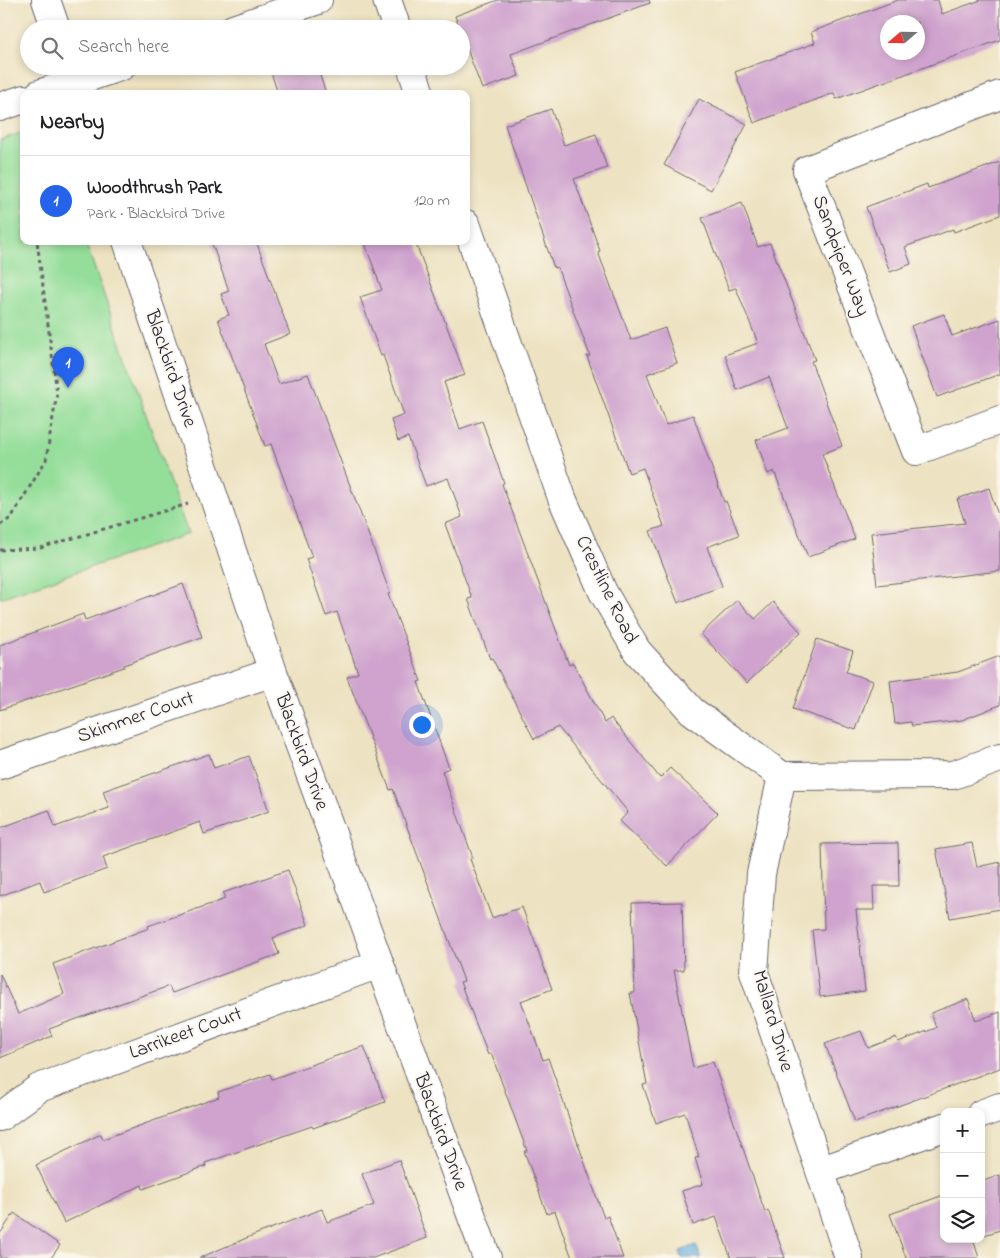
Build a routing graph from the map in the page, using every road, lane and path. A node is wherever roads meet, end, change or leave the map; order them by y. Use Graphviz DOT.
graph roads {
  1 [pos="46,0"];
  2 [pos="318,0"];
  3 [pos="387,0"];
  4 [pos="53,20"];
  5 [pos="259,20"];
  6 [pos="394,20"];
  7 [pos="92,75"];
  8 [pos="414,75"];
  9 [pos="72,81"];
  10 [pos="49,90"];
  11 [pos="419,90"];
  12 [pos="1000,95"];
  13 [pos="20,100"];
  14 [pos="0,107"];
  15 [pos="470,235"];
  16 [pos="38,245"];
  17 [pos="128,245"];
  18 [pos="1000,420"];
  19 [pos="213,495"];
  20 [pos="0,525"];
  21 [pos="0,550"];
  22 [pos="273,672"];
  23 [pos="1000,758"];
  24 [pos="0,765"];
  25 [pos="782,776"];
  26 [pos="378,964"];
  27 [pos="1000,1107"];
  28 [pos="985,1113"];
  29 [pos="0,1118"];
  30 [pos="940,1128"];
  31 [pos="820,1171"];
  32 [pos="487,1258"];
  33 [pos="849,1258"];
  1 -- 4 [label="street"];
  2 -- 5 [label="street"];
  3 -- 6 [label="street"];
  7 -- 9 [label="street"];
  8 -- 11 [label="street"];
  9 -- 10 [label="street"];
  12 -- 18 [label="street, Sandpiper Way"];
  13 -- 14 [label="street"];
  15 -- 25 [label="street, Crestline Road"];
  16 -- 20 [label="path"];
  17 -- 19 [label="street, Blackbird Drive"];
  19 -- 21 [label="path"];
  19 -- 22 [label="street, Blackbird Drive"];
  22 -- 24 [label="street, Skimmer Court"];
  22 -- 26 [label="street, Blackbird Drive"];
  23 -- 25 [label="street"];
  25 -- 31 [label="street, Mallard Drive"];
  26 -- 29 [label="street, Larrikeet Court"];
  26 -- 32 [label="street, Blackbird Drive"];
  27 -- 28 [label="street"];
  30 -- 31 [label="street"];
  31 -- 33 [label="street, Mallard Drive"];
}
